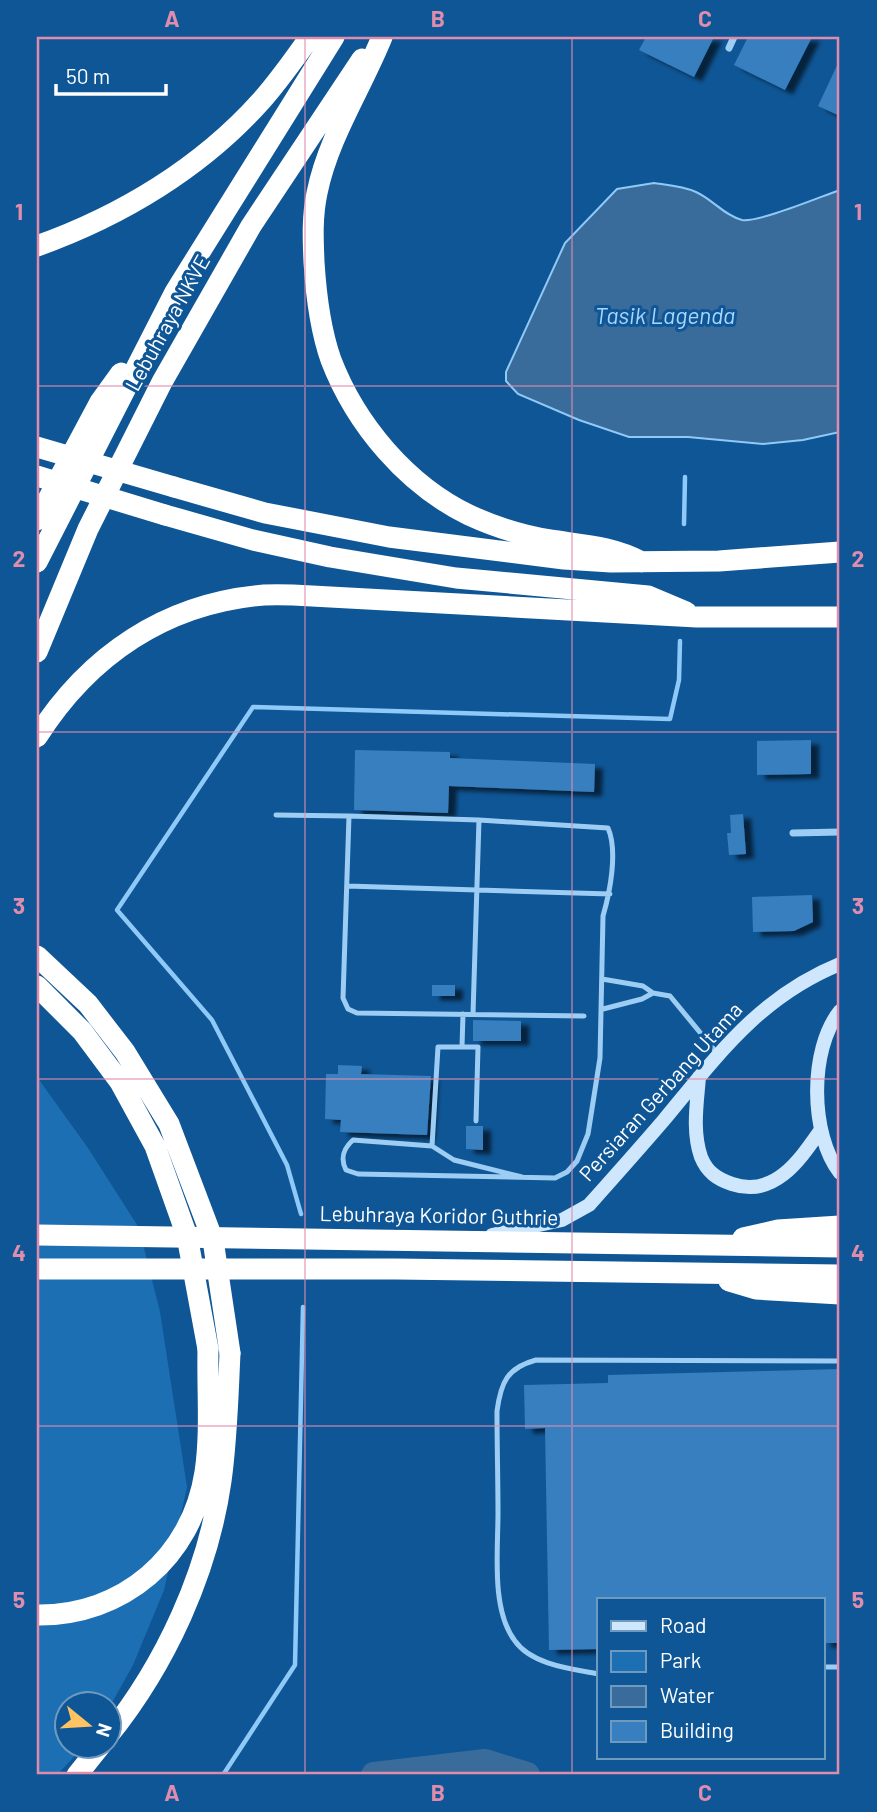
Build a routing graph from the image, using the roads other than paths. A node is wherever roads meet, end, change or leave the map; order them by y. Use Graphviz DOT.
graph roads {
  1 [pos="310,37"];
  2 [pos="334,37"];
  3 [pos="376,37"];
  4 [pos="382,37"];
  5 [pos="734,37"];
  6 [pos="729,48"];
  7 [pos="37,246"];
  8 [pos="175,292"];
  9 [pos="37,447"];
  10 [pos="37,476"];
  11 [pos="37,520"];
  12 [pos="840,552"];
  13 [pos="37,562"];
  14 [pos="642,562"];
  15 [pos="697,617"];
  16 [pos="840,617"];
  17 [pos="37,652"];
  18 [pos="37,737"];
  19 [pos="276,815"];
  20 [pos="349,817"];
  21 [pos="479,820"];
  22 [pos="840,832"];
  23 [pos="793,833"];
  24 [pos="347,886"];
  25 [pos="477,889"];
  26 [pos="610,894"];
  27 [pos="37,956"];
  28 [pos="840,964"];
  29 [pos="603,979"];
  30 [pos="37,986"];
  31 [pos="653,993"];
  32 [pos="603,1009"];
  33 [pos="840,1011"];
  34 [pos="463,1014"];
  35 [pos="473,1014"];
  36 [pos="584,1016"];
  37 [pos="462,1047"];
  38 [pos="718,1055"];
  39 [pos="699,1076"];
  40 [pos="477,1121"];
  41 [pos="820,1131"];
  42 [pos="432,1146"];
  43 [pos="840,1173"];
  44 [pos="522,1177"];
  45 [pos="840,1226"];
  46 [pos="37,1236"];
  47 [pos="467,1241"];
  48 [pos="728,1245"];
  49 [pos="840,1247"];
  50 [pos="37,1269"];
  51 [pos="714,1274"];
  52 [pos="840,1275"];
  53 [pos="840,1294"];
  54 [pos="840,1361"];
  55 [pos="37,1615"];
  56 [pos="597,1674"];
  57 [pos="122,1719"];
  58 [pos="90,1759"];
  59 [pos="77,1775"];
  1 -- 7 [label="highway"];
  2 -- 8 [label="highway, Lebuhraya NKVE"];
  3 -- 17 [label="highway, Lebuhraya NKVE"];
  4 -- 14 [label="highway"];
  5 -- 6 [label="street"];
  8 -- 11 [label="highway"];
  8 -- 13 [label="highway, Lebuhraya NKVE"];
  9 -- 14 [label="highway, bridge"];
  10 -- 15 [label="highway, bridge"];
  12 -- 14 [label="highway"];
  15 -- 16 [label="highway"];
  15 -- 18 [label="highway"];
  19 -- 20 [label="lane"];
  20 -- 21 [label="lane"];
  20 -- 24 [label="lane"];
  21 -- 25 [label="lane"];
  21 -- 26 [label="lane"];
  22 -- 23 [label="street"];
  24 -- 25 [label="lane"];
  24 -- 34 [label="lane"];
  25 -- 26 [label="lane"];
  25 -- 35 [label="lane"];
  26 -- 29 [label="lane"];
  27 -- 57 [label="highway, bridge"];
  28 -- 38 [label="main road, Persiaran Gerbang Utama"];
  29 -- 31 [label="lane"];
  29 -- 32 [label="lane"];
  30 -- 55 [label="highway, bridge"];
  31 -- 32 [label="lane"];
  31 -- 38 [label="lane"];
  32 -- 44 [label="lane"];
  33 -- 41 [label="main road"];
  34 -- 35 [label="lane"];
  34 -- 37 [label="lane"];
  35 -- 36 [label="lane"];
  37 -- 40 [label="lane"];
  37 -- 42 [label="lane"];
  38 -- 39 [label="main road, Persiaran Gerbang Utama"];
  39 -- 41 [label="main road"];
  39 -- 47 [label="main road, Persiaran Gerbang Utama"];
  41 -- 43 [label="main road"];
  42 -- 44 [label="lane"];
  42 -- 44 [label="lane"];
  45 -- 48 [label="highway"];
  46 -- 47 [label="highway, Lebuhraya Koridor Guthrie"];
  47 -- 48 [label="highway, Lebuhraya Koridor Guthrie"];
  48 -- 49 [label="highway, Lebuhraya Koridor Guthrie"];
  50 -- 51 [label="highway"];
  51 -- 52 [label="highway"];
  51 -- 53 [label="highway"];
  54 -- 56 [label="lane"];
  58 -- 59 [label="highway"];
}
